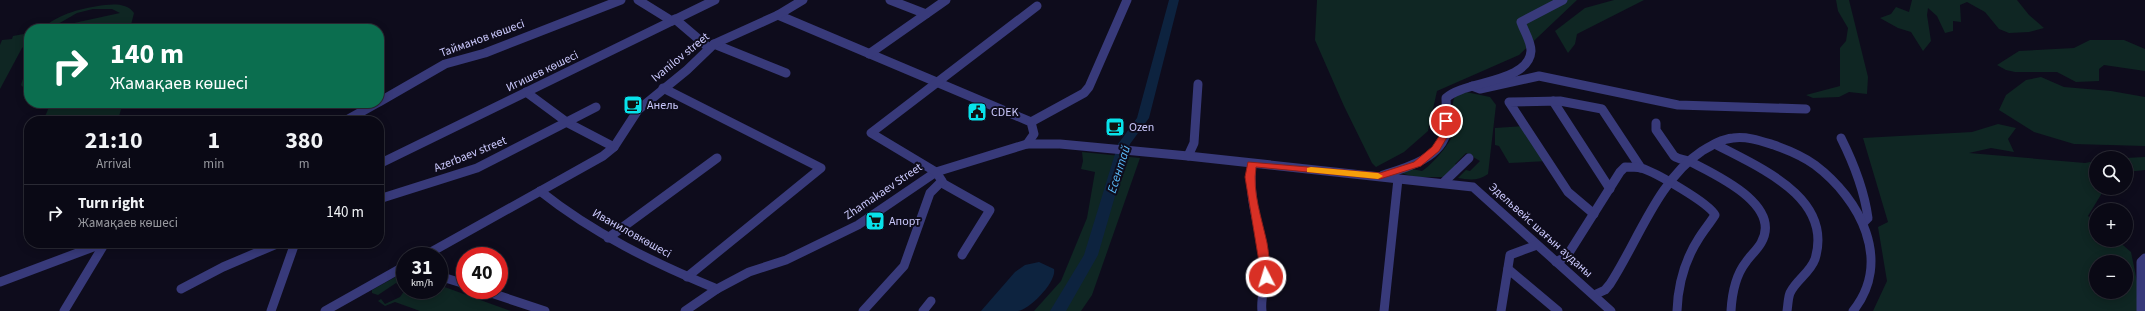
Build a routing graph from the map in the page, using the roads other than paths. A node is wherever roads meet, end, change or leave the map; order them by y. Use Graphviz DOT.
graph roads {
  1 [pos="621,0"];
  2 [pos="638,0"];
  3 [pos="715,0"];
  4 [pos="803,0"];
  5 [pos="890,0"];
  6 [pos="946,0"];
  7 [pos="1127,0"];
  8 [pos="1563,0"];
  9 [pos="1037,6"];
  10 [pos="926,14"];
  11 [pos="778,15"];
  12 [pos="674,20"];
  13 [pos="711,46"];
  14 [pos="869,54"];
  15 [pos="786,74"];
  16 [pos="938,82"];
  17 [pos="1198,84"];
  18 [pos="1472,86"];
  19 [pos="663,88"];
  20 [pos="526,92"];
  21 [pos="384,99"];
  22 [pos="1552,101"];
  23 [pos="596,107"];
  24 [pos="368,108"];
  25 [pos="1806,109"];
  26 [pos="354,116"];
  27 [pos="1031,122"];
  28 [pos="568,123"];
  29 [pos="1656,123"];
  30 [pos="1841,138"];
  31 [pos="1027,144"];
  32 [pos="1715,144"];
  33 [pos="614,146"];
  34 [pos="1188,156"];
  35 [pos="1632,156"];
  36 [pos="717,158"];
  37 [pos="1469,158"];
  38 [pos="384,162"];
  39 [pos="1689,162"];
  40 [pos="1252,164"];
  41 [pos="1625,167"];
  42 [pos="1641,168"];
  43 [pos="936,172"];
  44 [pos="1380,176"];
  45 [pos="1398,179"];
  46 [pos="942,182"];
  47 [pos="1443,183"];
  48 [pos="1669,183"];
  49 [pos="1610,189"];
  50 [pos="540,191"];
  51 [pos="384,198"];
  52 [pos="1594,214"];
  53 [pos="1863,223"];
  54 [pos="608,238"];
  55 [pos="1537,245"];
  56 [pos="440,247"];
  57 [pos="92,248"];
  58 [pos="102,248"];
  59 [pos="267,248"];
  60 [pos="293,248"];
  61 [pos="962,255"];
  62 [pos="2145,258"];
  63 [pos="1556,262"];
  64 [pos="1508,269"];
  65 [pos="396,271"];
  66 [pos="687,277"];
  67 [pos="0,282"];
  68 [pos="181,289"];
  69 [pos="717,289"];
  70 [pos="1594,296"];
  71 [pos="508,299"];
  72 [pos="931,301"];
  73 [pos="1554,309"];
  74 [pos="64,311"];
  75 [pos="270,311"];
  76 [pos="325,311"];
  77 [pos="545,311"];
  78 [pos="685,311"];
  79 [pos="863,311"];
  80 [pos="923,311"];
  81 [pos="1262,311"];
  82 [pos="1384,311"];
  83 [pos="1501,311"];
  84 [pos="1611,311"];
  85 [pos="1677,311"];
  86 [pos="1731,311"];
  87 [pos="1787,311"];
  88 [pos="1853,311"];
  89 [pos="2141,311"];
  1 -- 21 [label="street, Тайманов көшесі"];
  2 -- 12 [label="street"];
  3 -- 12 [label="street, Игишев көшесі"];
  4 -- 11 [label="street, Ivanilov street"];
  5 -- 10 [label="street"];
  6 -- 10 [label="street"];
  7 -- 27 [label="street"];
  8 -- 18 [label="street"];
  9 -- 16 [label="street"];
  10 -- 14 [label="street"];
  11 -- 13 [label="street, Ivanilov street"];
  11 -- 14 [label="street"];
  12 -- 13 [label="street"];
  12 -- 20 [label="street, Игишев көшесі"];
  13 -- 15 [label="street"];
  13 -- 19 [label="street, Ivanilov street"];
  14 -- 16 [label="street"];
  16 -- 27 [label="street"];
  16 -- 43 [label="street"];
  17 -- 34 [label="street"];
  18 -- 25 [label="street"];
  18 -- 44 [label="street"];
  19 -- 33 [label="street, Ivanilov street"];
  19 -- 66 [label="street"];
  20 -- 28 [label="street"];
  20 -- 38 [label="street, Игишев көшесі"];
  22 -- 35 [label="street"];
  22 -- 49 [label="street"];
  22 -- 52 [label="street"];
  23 -- 28 [label="street, Azerbaev street"];
  24 -- 26 [label="street, Тайманов көшесі"];
  27 -- 31 [label="street"];
  28 -- 33 [label="street"];
  28 -- 51 [label="street, Azerbaev street"];
  29 -- 39 [label="street"];
  30 -- 53 [label="street"];
  31 -- 34 [label="street, Zhamakaev Street"];
  31 -- 43 [label="street, Zhamakaev Street"];
  32 -- 39 [label="street"];
  32 -- 53 [label="street"];
  32 -- 87 [label="street"];
  33 -- 50 [label="street, Ivanilov street"];
  34 -- 40 [label="street, Zhamakaev Street"];
  35 -- 41 [label="street"];
  35 -- 42 [label="street"];
  36 -- 54 [label="street"];
  37 -- 47 [label="street"];
  39 -- 48 [label="street"];
  39 -- 86 [label="street"];
  40 -- 44 [label="street, Эдельвейс шағын ауданы"];
  40 -- 81 [label="street"];
  41 -- 42 [label="street"];
  41 -- 49 [label="street"];
  42 -- 48 [label="street"];
  43 -- 46 [label="street"];
  43 -- 69 [label="street, Zhamakaev Street"];
  44 -- 45 [label="street, Эдельвейс шағын ауданы"];
  45 -- 47 [label="street, Эдельвейс шағын ауданы"];
  45 -- 82 [label="street"];
  46 -- 61 [label="street"];
  46 -- 79 [label="street"];
  47 -- 55 [label="street, Эдельвейс шағын ауданы"];
  48 -- 70 [label="street"];
  48 -- 85 [label="street"];
  49 -- 52 [label="street"];
  50 -- 54 [label="street, Иваниловкөшесі"];
  50 -- 56 [label="street, Ivanilov street"];
  52 -- 63 [label="street"];
  53 -- 88 [label="street"];
  54 -- 66 [label="street, Иваниловкөшесі"];
  55 -- 63 [label="street, Эдельвейс шағын ауданы"];
  55 -- 64 [label="street"];
  57 -- 67 [label="street"];
  58 -- 74 [label="street"];
  59 -- 68 [label="street"];
  60 -- 75 [label="street"];
  62 -- 89 [label="street"];
  63 -- 70 [label="street, Эдельвейс шағын ауданы"];
  64 -- 73 [label="street"];
  64 -- 83 [label="street"];
  65 -- 76 [label="street"];
  66 -- 69 [label="street, Иваниловкөшесі"];
  69 -- 78 [label="street, Zhamakaev Street"];
  70 -- 84 [label="street, Эдельвейс шағын ауданы"];
  71 -- 77 [label="street"];
  72 -- 80 [label="street"];
}
